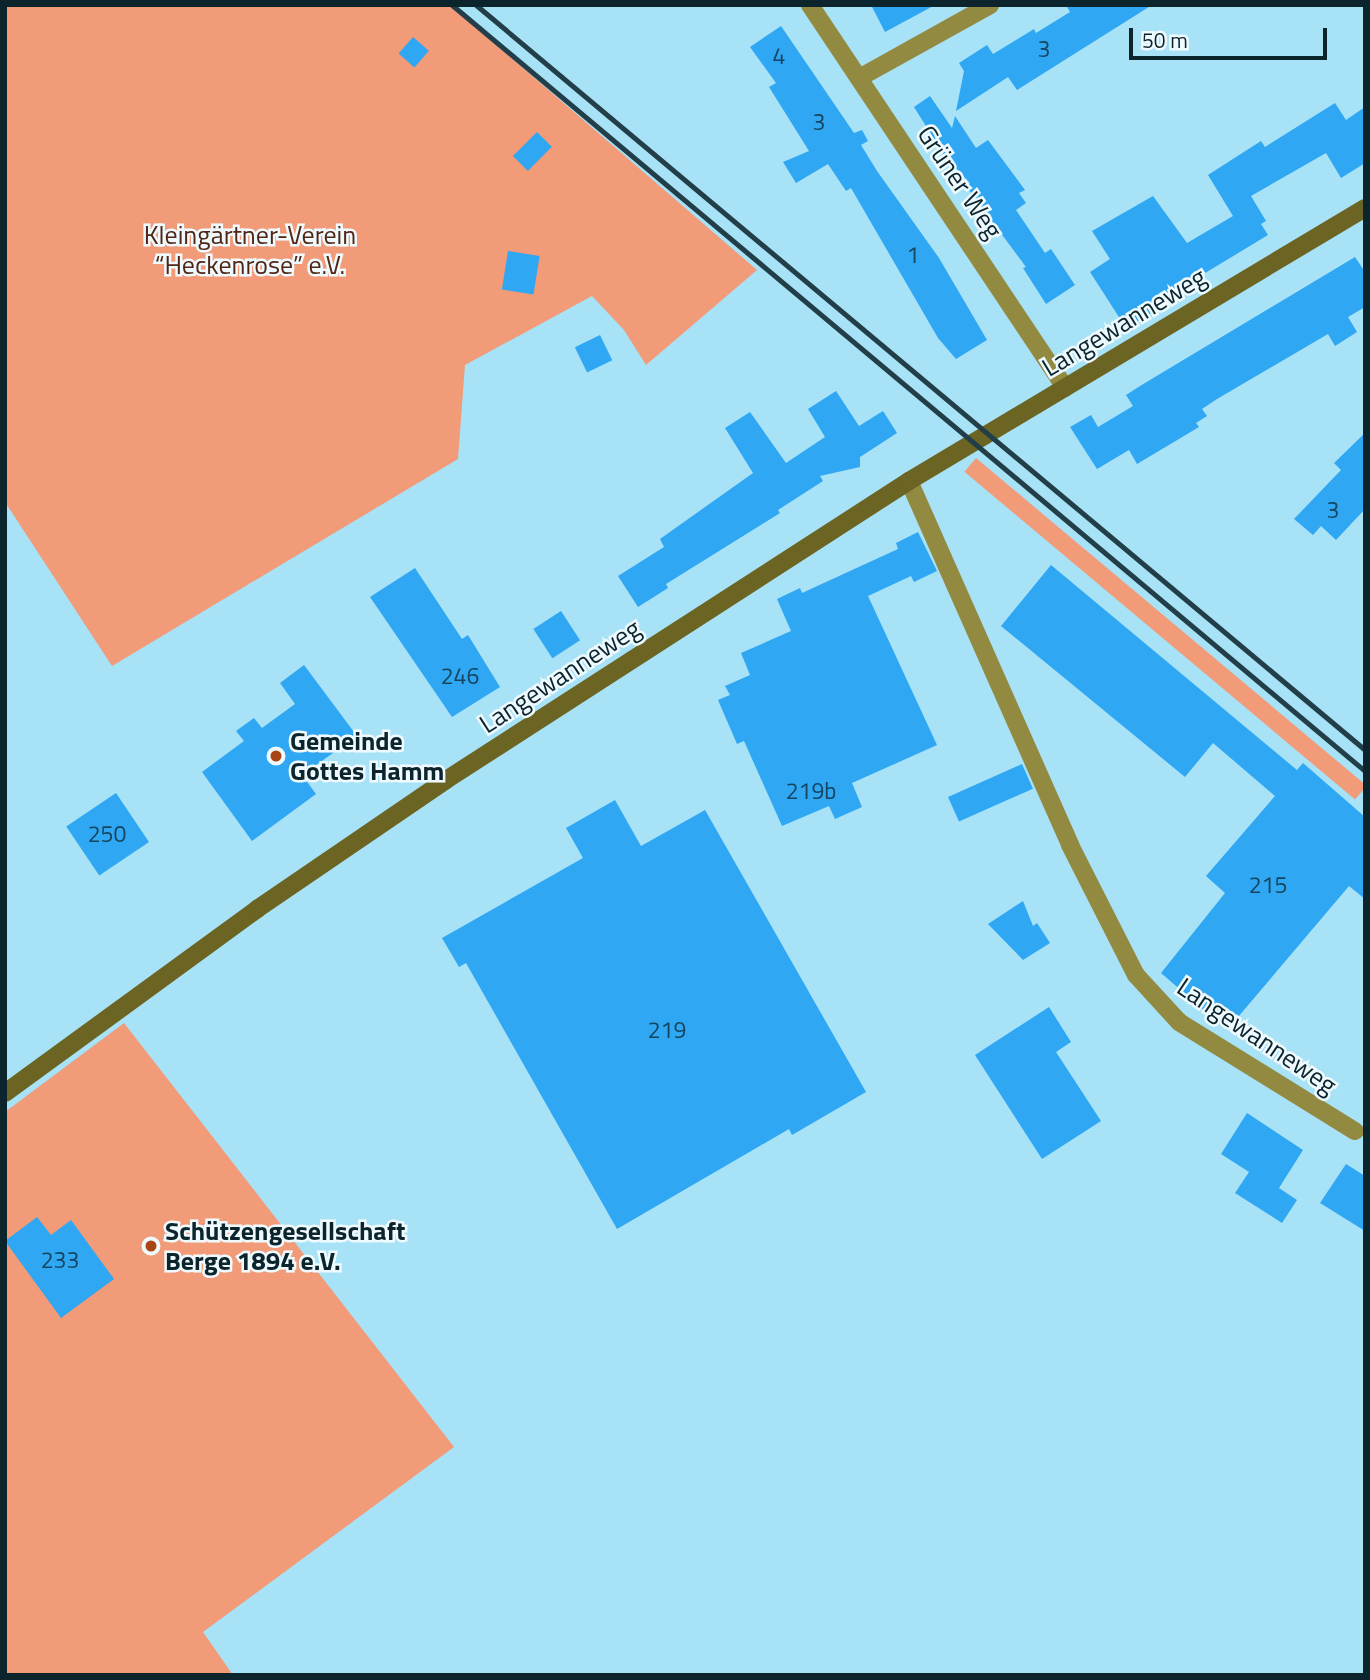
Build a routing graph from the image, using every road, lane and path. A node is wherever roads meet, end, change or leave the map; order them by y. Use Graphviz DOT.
graph roads {
  1 [pos="810,5"];
  2 [pos="990,5"];
  3 [pos="859,78"];
  4 [pos="1365,208"];
  5 [pos="1065,388"];
  6 [pos="909,481"];
  7 [pos="5,1093"];
  8 [pos="1355,1131"];
  1 -- 3 [label="street, Grüner Weg"];
  2 -- 3 [label="street"];
  3 -- 5 [label="street, Grüner Weg"];
  4 -- 5 [label="street, Langewanneweg"];
  5 -- 6 [label="street, Langewanneweg"];
  6 -- 7 [label="street, Langewanneweg"];
  6 -- 8 [label="street, Langewanneweg"];
}
